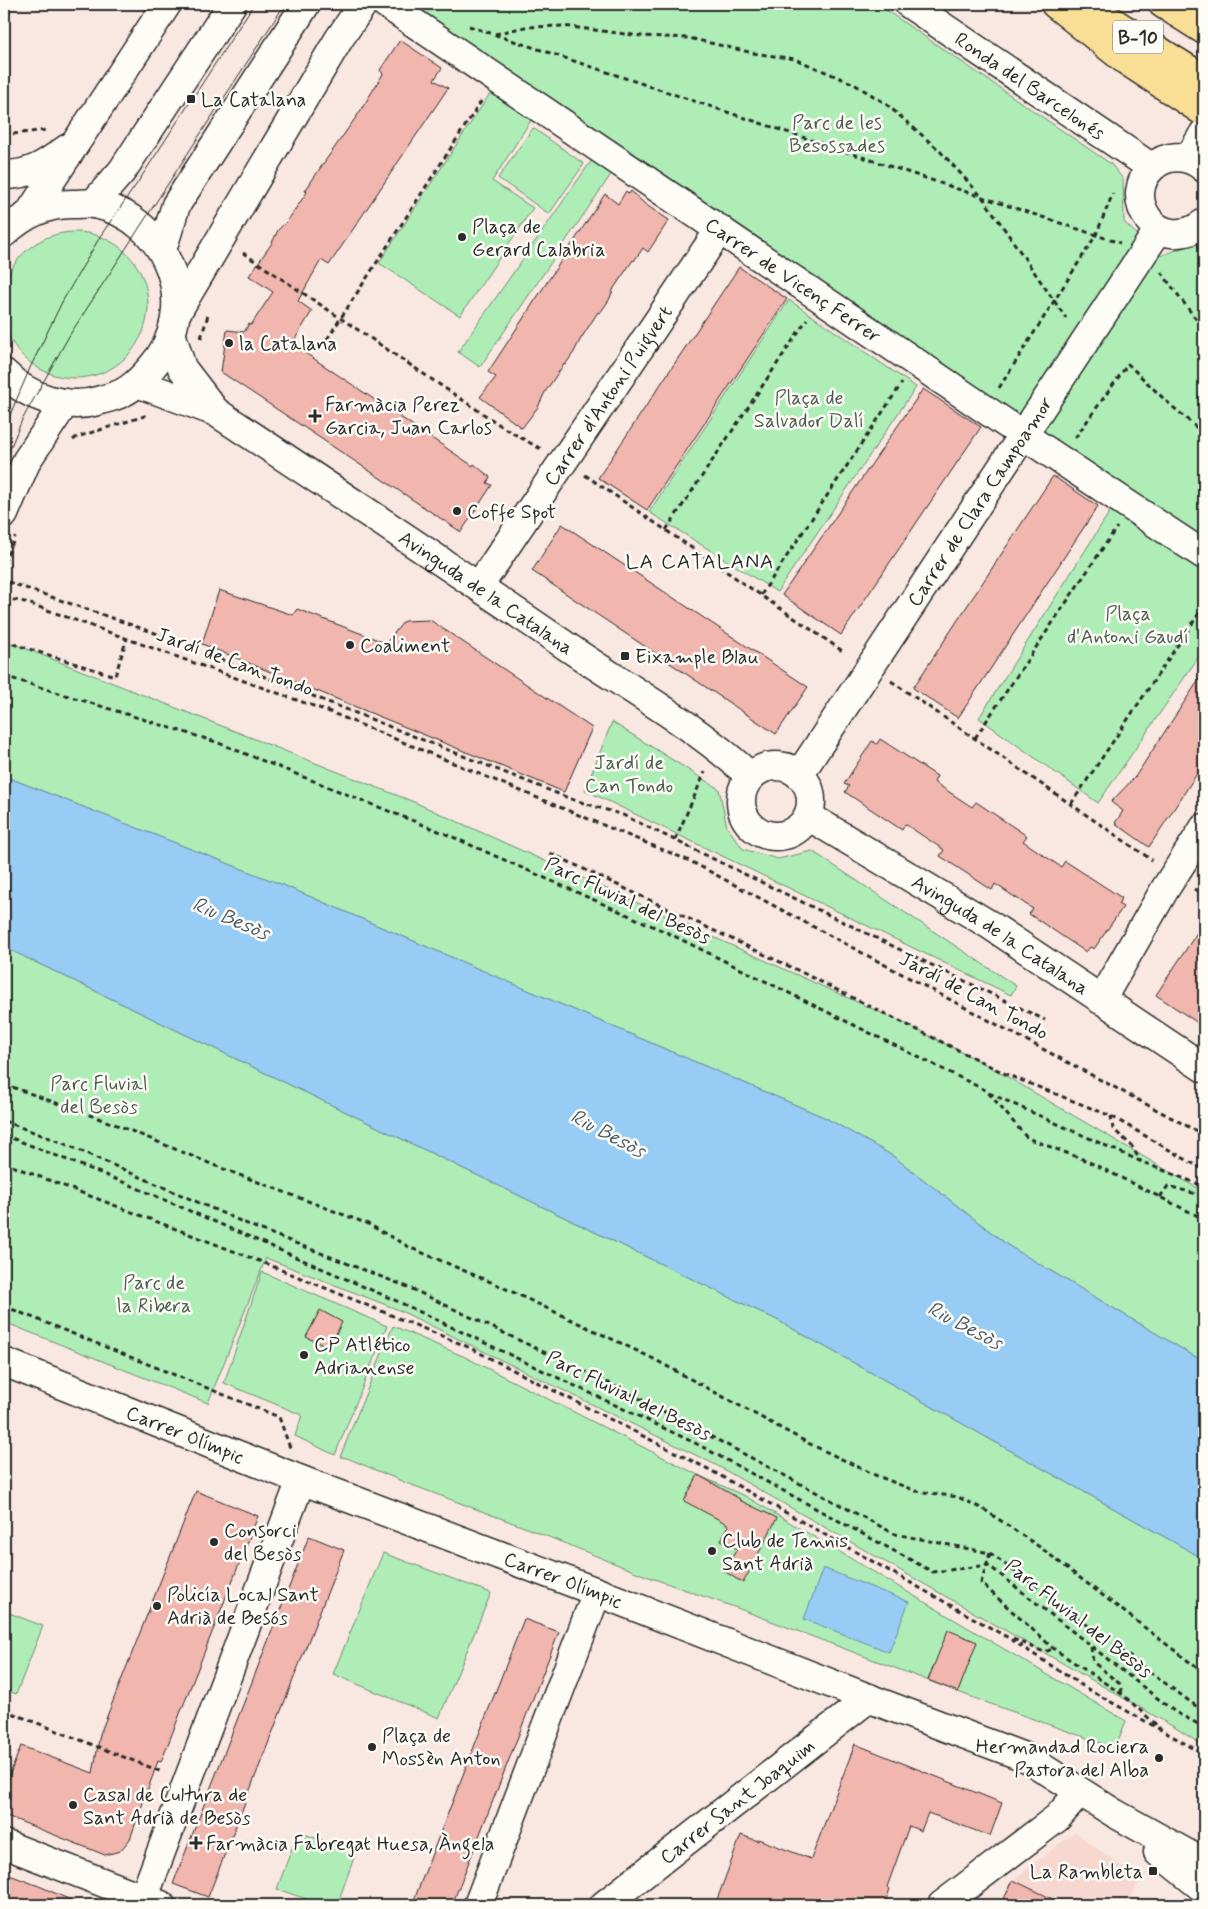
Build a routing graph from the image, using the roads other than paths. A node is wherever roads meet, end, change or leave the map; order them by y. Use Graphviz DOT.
graph roads {
  1 [pos="167,4"];
  2 [pos="232,4"];
  3 [pos="306,4"];
  4 [pos="363,4"];
  5 [pos="386,4"];
  6 [pos="909,4"];
  7 [pos="1055,4"];
  8 [pos="1084,4"];
  9 [pos="1164,4"];
  10 [pos="1204,30"];
  11 [pos="1198,74"];
  12 [pos="1204,112"];
  13 [pos="1204,133"];
  14 [pos="77,141"];
  15 [pos="1197,163"];
  16 [pos="1151,167"];
  17 [pos="13,175"];
  18 [pos="93,204"];
  19 [pos="30,214"];
  20 [pos="1204,223"];
  21 [pos="720,229"];
  22 [pos="1159,229"];
  23 [pos="4,233"];
  24 [pos="162,250"];
  25 [pos="174,324"];
  26 [pos="4,373"];
  27 [pos="138,383"];
  28 [pos="65,403"];
  29 [pos="216,412"];
  30 [pos="1023,435"];
  31 [pos="4,514"];
  32 [pos="1204,555"];
  33 [pos="479,586"];
  34 [pos="799,775"];
  35 [pos="751,777"];
  36 [pos="808,816"];
  37 [pos="1204,828"];
  38 [pos="1101,1000"];
  39 [pos="1201,1067"];
  40 [pos="4,1362"];
  41 [pos="302,1480"];
  42 [pos="597,1592"];
  43 [pos="869,1698"];
  44 [pos="1080,1792"];
  45 [pos="1114,1813"];
  46 [pos="4,1844"];
  47 [pos="1204,1863"];
  48 [pos="1204,1889"];
  49 [pos="149,1903"];
  50 [pos="478,1905"];
  51 [pos="604,1905"];
  52 [pos="942,1905"];
  1 -- 14 [label="street"];
  2 -- 18 [label="street"];
  3 -- 24 [label="street"];
  4 -- 25 [label="street"];
  5 -- 21 [label="street, Carrer de Vicenç Ferrer"];
  6 -- 16 [label="street, Ronda del Barcelonés"];
  7 -- 12 [label="highway"];
  8 -- 11 [label="highway, B-10"];
  9 -- 10 [label="highway, B-10"];
  13 -- 15 [label="street"];
  14 -- 17 [label="street"];
  14 -- 19 [label="street"];
  15 -- 16 [label="street"];
  16 -- 22 [label="street"];
  18 -- 19 [label="street, Avinguda de la Catalana"];
  18 -- 24 [label="street, Avinguda de la Catalana"];
  19 -- 23 [label="street"];
  20 -- 22 [label="street"];
  21 -- 30 [label="street, Carrer de Vicenç Ferrer"];
  21 -- 33 [label="street, Carrer d'Antoni Puigvert"];
  22 -- 30 [label="street, Carrer de Clara Campoamor"];
  24 -- 25 [label="street, Avinguda de la Catalana"];
  25 -- 27 [label="street"];
  25 -- 29 [label="street, Avinguda de la Catalana"];
  26 -- 28 [label="street"];
  27 -- 28 [label="street"];
  27 -- 29 [label="street, Avinguda de la Catalana"];
  28 -- 31 [label="street"];
  29 -- 33 [label="street, Avinguda de la Catalana"];
  30 -- 32 [label="street, Carrer de Vicenç Ferrer"];
  30 -- 34 [label="street, Carrer de Clara Campoamor"];
  33 -- 35 [label="street, Avinguda de la Catalana"];
  34 -- 35 [label="street"];
  34 -- 36 [label="street"];
  35 -- 36 [label="street"];
  36 -- 38 [label="street, Avinguda de la Catalana"];
  37 -- 38 [label="street"];
  38 -- 39 [label="street, Avinguda de la Catalana"];
  40 -- 41 [label="street, Carrer Olímpic"];
  41 -- 42 [label="street, Carrer Olímpic"];
  41 -- 49 [label="street"];
  42 -- 43 [label="street, Carrer Olímpic"];
  42 -- 50 [label="street"];
  43 -- 44 [label="street, Carrer Olímpic"];
  43 -- 51 [label="street, Carrer Sant Joaquim"];
  44 -- 45 [label="street, Carrer Olímpic"];
  44 -- 52 [label="street"];
  45 -- 47 [label="street, Carrer Olímpic"];
  45 -- 48 [label="street, Carrer Olímpic"];
  46 -- 49 [label="street"];
}
